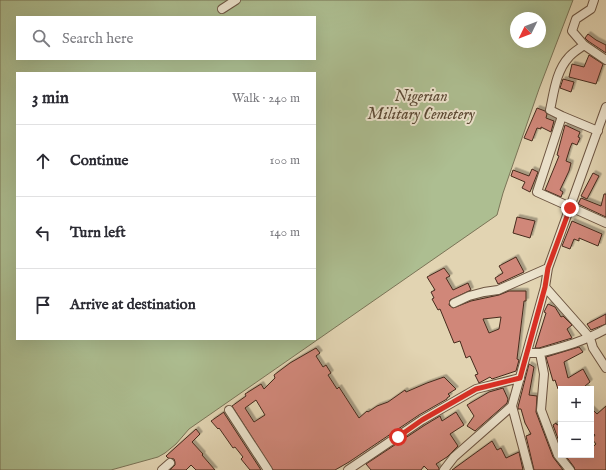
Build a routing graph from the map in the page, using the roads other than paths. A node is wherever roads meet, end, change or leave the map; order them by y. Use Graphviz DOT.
graph roads {
  1 [pos="236,0"];
  2 [pos="594,0"];
  3 [pos="222,9"];
  4 [pos="584,45"];
  5 [pos="606,60"];
  6 [pos="606,107"];
  7 [pos="562,116"];
  8 [pos="598,131"];
  9 [pos="570,208"];
  10 [pos="606,223"];
  11 [pos="548,268"];
  12 [pos="545,287"];
  13 [pos="454,303"];
  14 [pos="606,329"];
  15 [pos="590,338"];
  16 [pos="527,353"];
  17 [pos="540,353"];
  18 [pos="606,368"];
  19 [pos="520,378"];
  20 [pos="512,406"];
  21 [pos="229,410"];
  22 [pos="170,463"];
  23 [pos="162,470"];
  24 [pos="268,470"];
  25 [pos="348,470"];
  26 [pos="444,470"];
  27 [pos="529,470"];
  28 [pos="570,470"];
  1 -- 3 [label="street"];
  2 -- 4 [label="street"];
  4 -- 5 [label="street"];
  4 -- 7 [label="street"];
  6 -- 8 [label="street"];
  7 -- 8 [label="street"];
  7 -- 9 [label="street"];
  8 -- 9 [label="street"];
  9 -- 10 [label="street"];
  9 -- 11 [label="street"];
  11 -- 12 [label="street"];
  11 -- 13 [label="street"];
  12 -- 15 [label="street"];
  12 -- 16 [label="street"];
  14 -- 15 [label="street"];
  15 -- 17 [label="street"];
  15 -- 18 [label="street"];
  16 -- 17 [label="street"];
  16 -- 19 [label="street"];
  17 -- 28 [label="street"];
  19 -- 20 [label="street"];
  19 -- 25 [label="street"];
  20 -- 26 [label="street"];
  20 -- 27 [label="street"];
  21 -- 24 [label="street"];
  22 -- 23 [label="street"];
}
